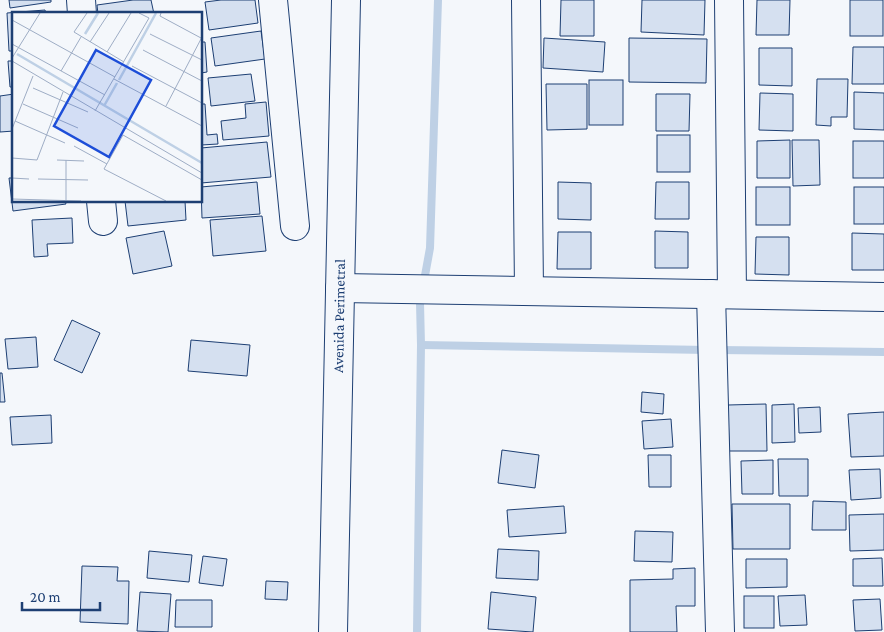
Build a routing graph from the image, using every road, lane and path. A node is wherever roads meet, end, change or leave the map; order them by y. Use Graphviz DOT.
graph roads {
  1 [pos="273,0"];
  2 [pos="346,0"];
  3 [pos="526,0"];
  4 [pos="729,0"];
  5 [pos="295,226"];
  6 [pos="340,288"];
  7 [pos="529,291"];
  8 [pos="884,297"];
  9 [pos="718,299"];
  10 [pos="333,632"];
  11 [pos="720,632"];
  1 -- 5 [label="street"];
  2 -- 6 [label="street, Avenida Perimetral"];
  3 -- 7 [label="street"];
  4 -- 9 [label="street"];
  6 -- 7 [label="street"];
  6 -- 10 [label="street, Avenida Perimetral"];
  7 -- 9 [label="street"];
  8 -- 9 [label="street"];
  9 -- 11 [label="street"];
}
